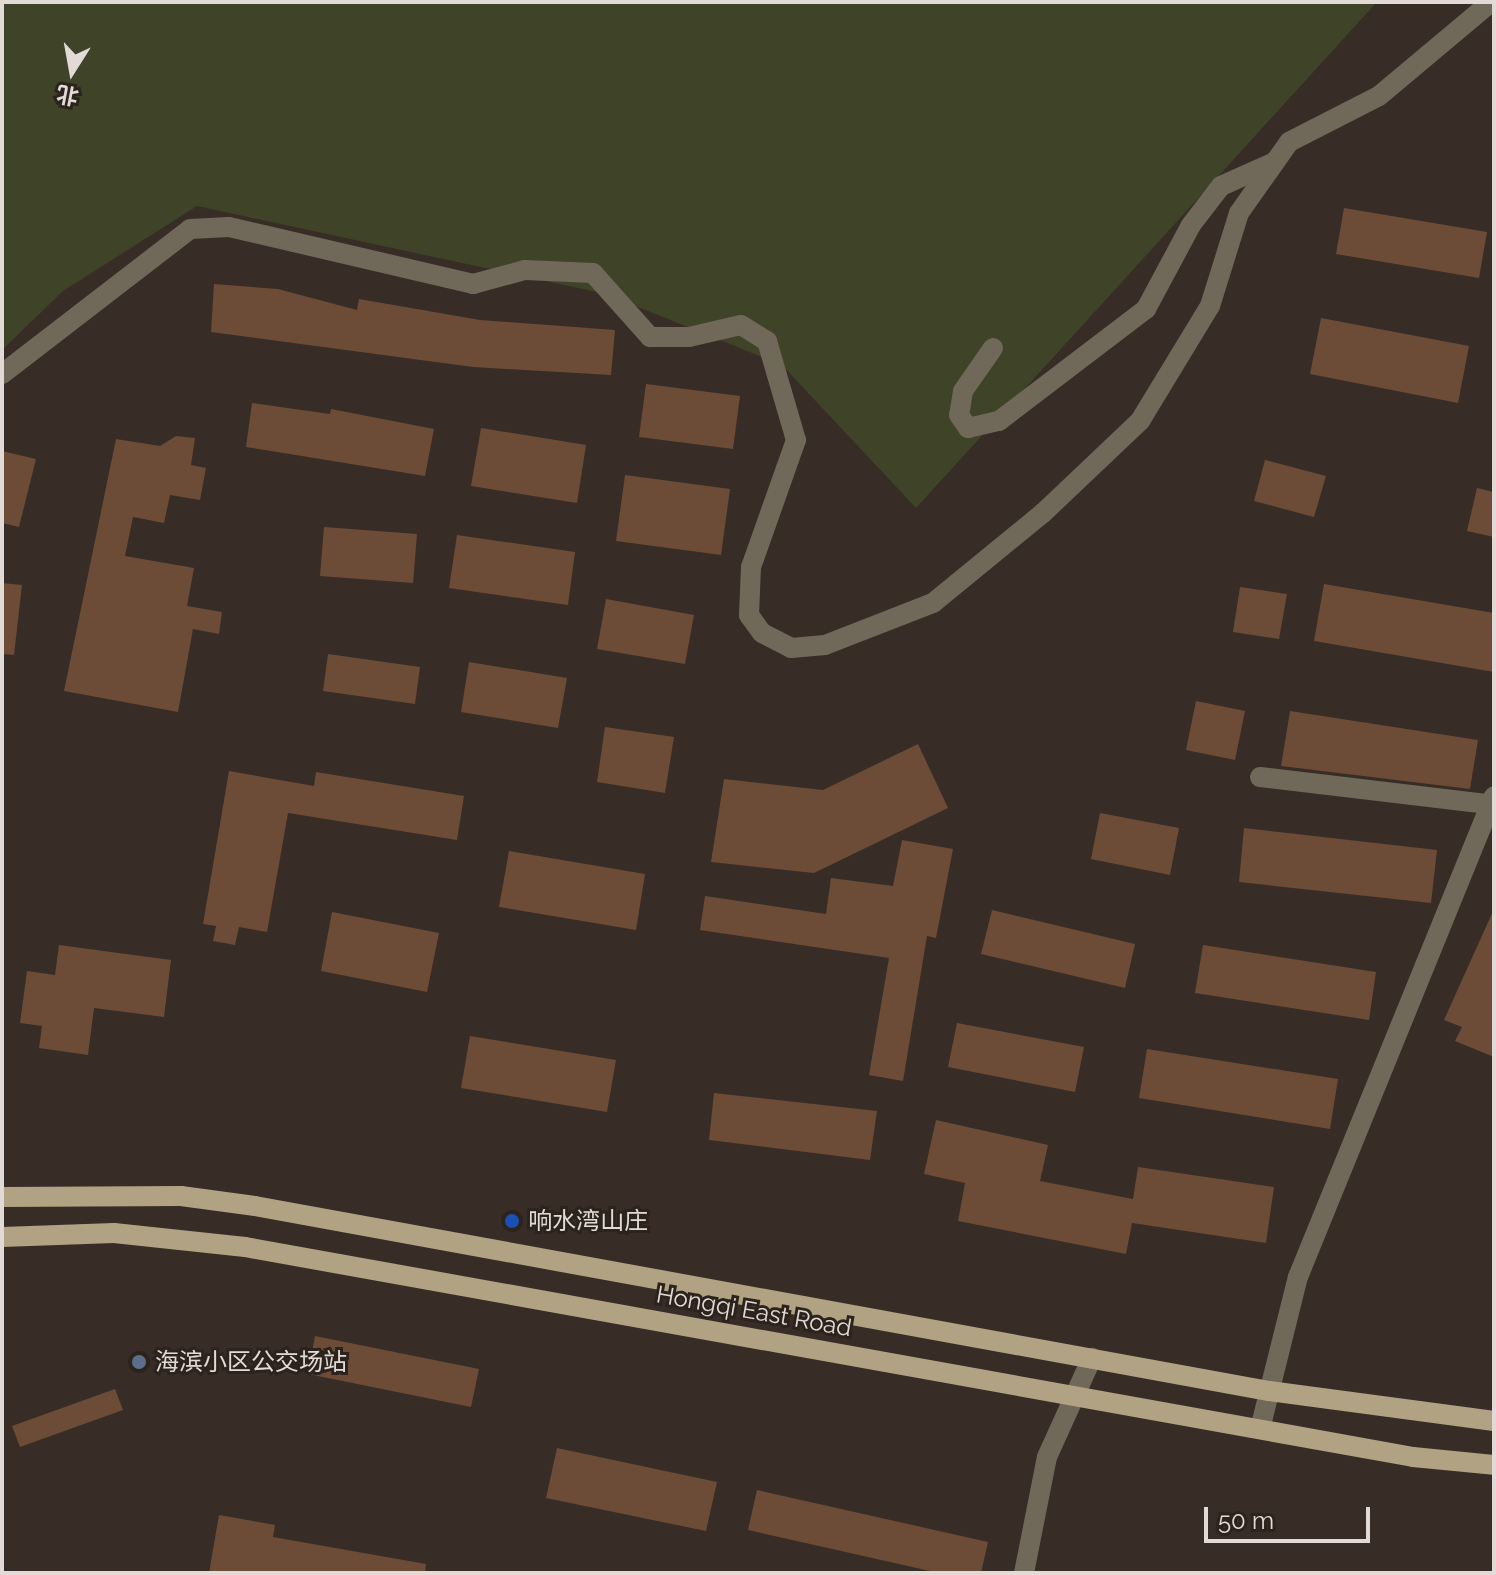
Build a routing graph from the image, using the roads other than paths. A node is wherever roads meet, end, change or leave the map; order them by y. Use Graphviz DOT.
graph roads {
  1 [pos="1491,2"];
  2 [pos="1275,162"];
  3 [pos="993,348"];
  4 [pos="2,374"];
  5 [pos="1260,777"];
  6 [pos="1493,802"];
  7 [pos="2,1197"];
  8 [pos="2,1237"];
  9 [pos="1092,1358"];
  10 [pos="1269,1391"];
  11 [pos="1071,1395"];
  12 [pos="1494,1421"];
  13 [pos="1260,1429"];
  14 [pos="1494,1465"];
  15 [pos="1024,1573"];
  1 -- 2 [label="street"];
  2 -- 3 [label="street"];
  2 -- 4 [label="street"];
  5 -- 6 [label="street"];
  6 -- 10 [label="street"];
  7 -- 9 [label="main road, Hongqi East Road"];
  8 -- 11 [label="main road, Hongqi East Road"];
  9 -- 10 [label="main road, Hongqi East Road"];
  9 -- 11 [label="street"];
  10 -- 12 [label="main road, Hongqi East Road"];
  10 -- 13 [label="street"];
  11 -- 13 [label="main road, Hongqi East Road"];
  11 -- 15 [label="street"];
  13 -- 14 [label="main road, Hongqi East Road"];
}
